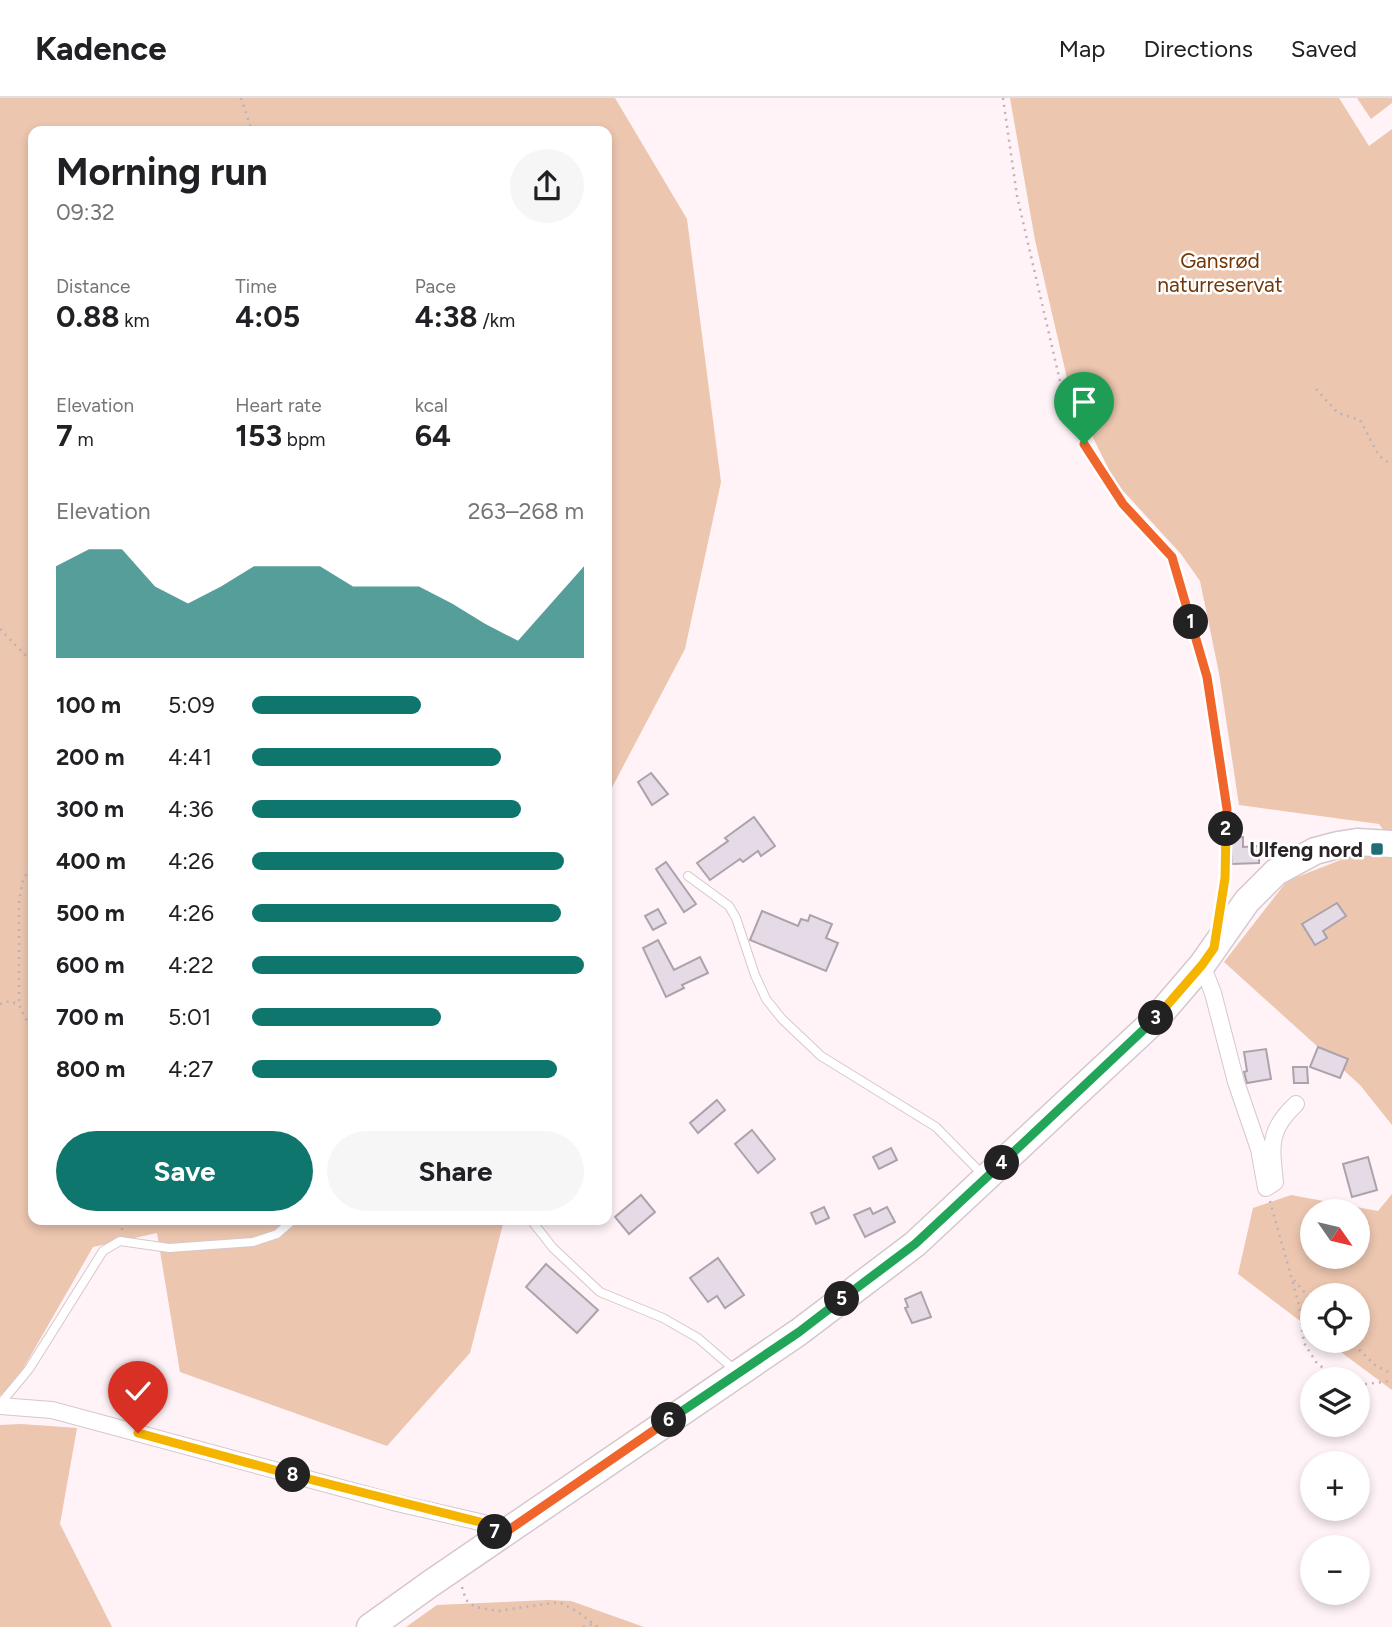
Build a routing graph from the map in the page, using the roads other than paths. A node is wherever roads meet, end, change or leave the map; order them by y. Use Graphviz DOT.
graph roads {
  1 [pos="1392,844"];
  2 [pos="688,876"];
  3 [pos="1202,965"];
  4 [pos="1296,1104"];
  5 [pos="986,1178"];
  6 [pos="287,1225"];
  7 [pos="535,1225"];
  8 [pos="738,1373"];
  9 [pos="0,1405"];
  10 [pos="500,1536"];
  11 [pos="370,1627"];
  1 -- 3 [label="main road"];
  2 -- 5 [label="lane"];
  3 -- 4 [label="street"];
  3 -- 5 [label="main road"];
  5 -- 8 [label="main road"];
  6 -- 9 [label="lane"];
  7 -- 8 [label="lane"];
  8 -- 10 [label="main road"];
  9 -- 10 [label="street"];
  10 -- 11 [label="main road"];
}
